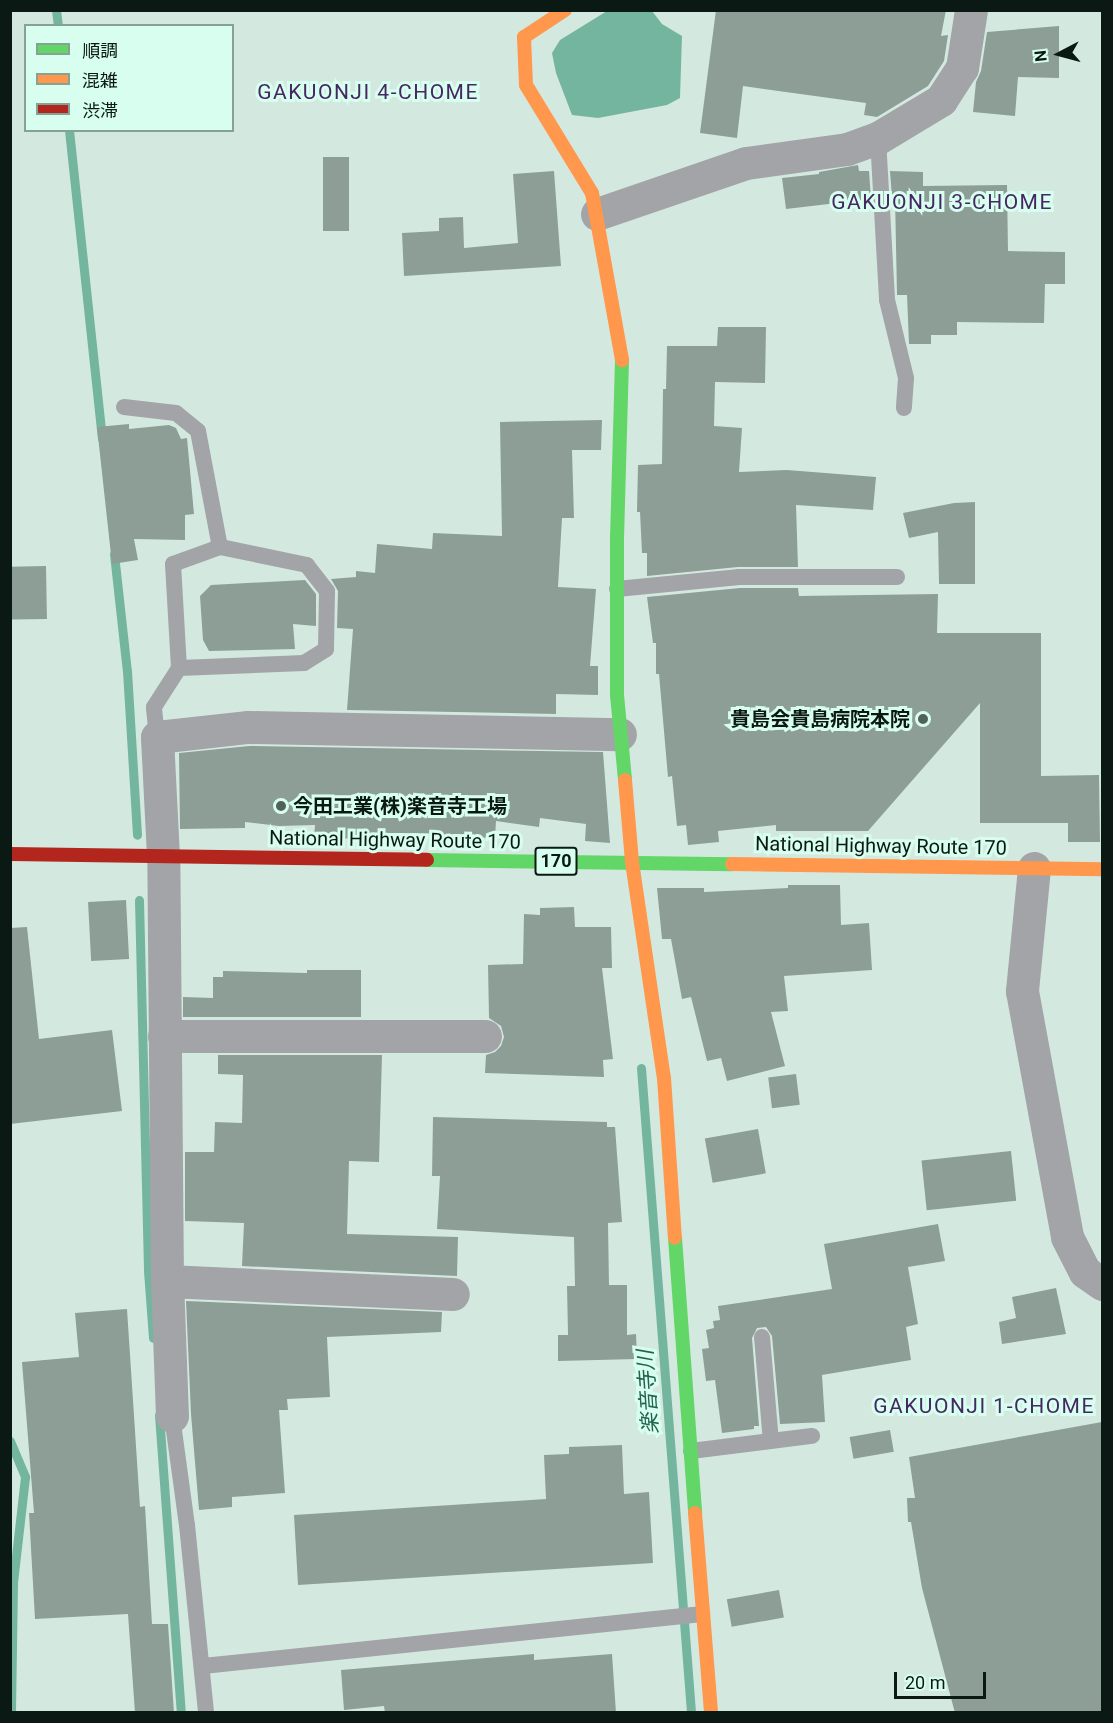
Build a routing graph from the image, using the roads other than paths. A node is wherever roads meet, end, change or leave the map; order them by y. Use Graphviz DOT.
graph roads {
  1 [pos="565,10"];
  2 [pos="971,10"];
  3 [pos="878,138"];
  4 [pos="597,214"];
  5 [pos="124,407"];
  6 [pos="904,408"];
  7 [pos="220,547"];
  8 [pos="897,578"];
  9 [pos="617,589"];
  10 [pos="178,668"];
  11 [pos="620,734"];
  12 [pos="157,737"];
  13 [pos="10,854"];
  14 [pos="163,856"];
  15 [pos="633,862"];
  16 [pos="1034,868"];
  17 [pos="1102,868"];
  18 [pos="165,1036"];
  19 [pos="485,1036"];
  20 [pos="167,1281"];
  21 [pos="1102,1284"];
  22 [pos="453,1294"];
  23 [pos="762,1337"];
  24 [pos="172,1416"];
  25 [pos="812,1436"];
  26 [pos="771,1441"];
  27 [pos="691,1451"];
  28 [pos="696,1615"];
  29 [pos="203,1666"];
  30 [pos="206,1713"];
  31 [pos="711,1713"];
  1 -- 4 [label="main road"];
  2 -- 3 [label="street"];
  3 -- 4 [label="street"];
  3 -- 6 [label="lane"];
  4 -- 9 [label="main road"];
  5 -- 7 [label="lane"];
  7 -- 10 [label="lane"];
  7 -- 10 [label="lane"];
  8 -- 9 [label="lane"];
  9 -- 11 [label="main road"];
  10 -- 12 [label="lane"];
  11 -- 12 [label="street"];
  11 -- 15 [label="main road"];
  12 -- 14 [label="street"];
  13 -- 14 [label="main road, National Highway Route 170 / 170"];
  14 -- 15 [label="main road, National Highway Route 170 / 170"];
  14 -- 18 [label="street"];
  15 -- 16 [label="main road, National Highway Route 170 / 170"];
  15 -- 27 [label="main road"];
  16 -- 17 [label="main road, National Highway Route 170 / 170"];
  16 -- 21 [label="street"];
  18 -- 19 [label="street"];
  18 -- 20 [label="street"];
  20 -- 22 [label="street"];
  20 -- 24 [label="street"];
  23 -- 26 [label="lane"];
  24 -- 29 [label="lane"];
  25 -- 26 [label="lane"];
  26 -- 27 [label="lane"];
  27 -- 28 [label="main road"];
  28 -- 29 [label="lane"];
  28 -- 31 [label="main road"];
  29 -- 30 [label="lane"];
}
